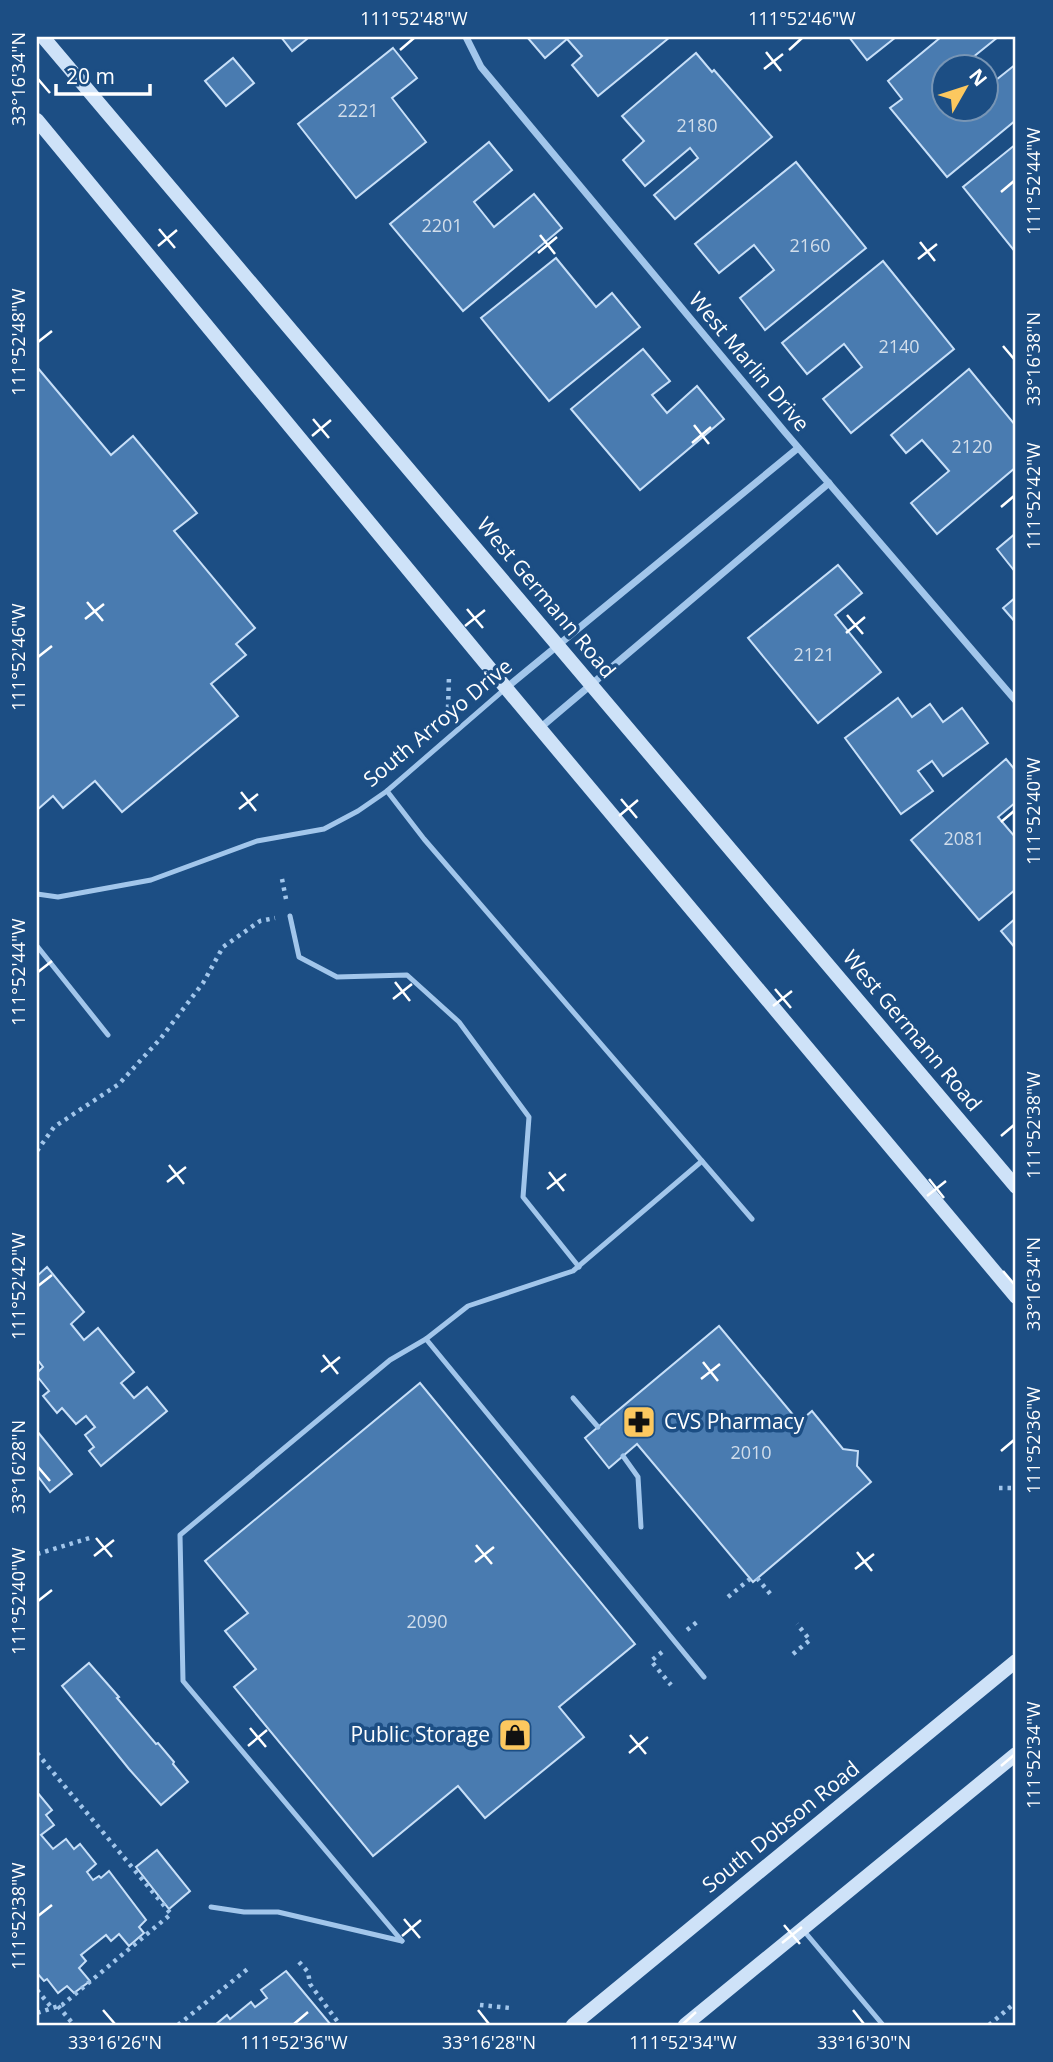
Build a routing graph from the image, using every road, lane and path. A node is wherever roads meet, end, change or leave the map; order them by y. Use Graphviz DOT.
graph roads {
  1 [pos="43,37"];
  2 [pos="466,37"];
  3 [pos="37,120"];
  4 [pos="798,448"];
  5 [pos="829,483"];
  6 [pos="558,646"];
  7 [pos="449,676"];
  8 [pos="591,684"];
  9 [pos="506,688"];
  10 [pos="1016,701"];
  11 [pos="448,708"];
  12 [pos="540,728"];
  13 [pos="387,791"];
  14 [pos="282,879"];
  15 [pos="37,894"];
  16 [pos="290,916"];
  17 [pos="37,946"];
  18 [pos="108,1035"];
  19 [pos="37,1150"];
  20 [pos="702,1161"];
  21 [pos="1016,1187"];
  22 [pos="752,1219"];
  23 [pos="579,1267"];
  24 [pos="1016,1297"];
  25 [pos="426,1339"];
  26 [pos="573,1398"];
  27 [pos="598,1427"];
  28 [pos="623,1456"];
  29 [pos="999,1488"];
  30 [pos="1016,1488"];
  31 [pos="641,1527"];
  32 [pos="93,1537"];
  33 [pos="37,1554"];
  34 [pos="757,1578"];
  35 [pos="750,1579"];
  36 [pos="772,1596"];
  37 [pos="729,1597"];
  38 [pos="797,1624"];
  39 [pos="793,1654"];
  40 [pos="1016,1661"];
  41 [pos="704,1677"];
  42 [pos="37,1753"];
  43 [pos="1016,1754"];
  44 [pos="211,1907"];
  45 [pos="803,1929"];
  46 [pos="299,1962"];
  47 [pos="250,1967"];
  48 [pos="37,1990"];
  49 [pos="1016,2002"];
  50 [pos="480,2005"];
  51 [pos="55,2007"];
  52 [pos="510,2008"];
  53 [pos="37,2013"];
  54 [pos="74,2025"];
  55 [pos="178,2025"];
  56 [pos="340,2025"];
  57 [pos="573,2025"];
  58 [pos="685,2025"];
  59 [pos="883,2025"];
  60 [pos="989,2025"];
  1 -- 6 [label="main road, West Germann Road"];
  2 -- 4 [label="street, West Marlin Drive"];
  3 -- 9 [label="main road"];
  4 -- 5 [label="street, West Marlin Drive"];
  4 -- 6 [label="street, South Arroyo Drive"];
  5 -- 8 [label="street"];
  5 -- 10 [label="street, West Marlin Drive"];
  6 -- 8 [label="main road, West Germann Road"];
  6 -- 9 [label="street, South Arroyo Drive"];
  7 -- 11 [label="path"];
  8 -- 12 [label="street"];
  8 -- 21 [label="main road, West Germann Road"];
  9 -- 12 [label="main road"];
  9 -- 13 [label="lane, South Arroyo Drive"];
  12 -- 24 [label="main road"];
  13 -- 15 [label="lane, South Arroyo Drive"];
  13 -- 20 [label="lane"];
  14 -- 16 [label="path"];
  16 -- 19 [label="path"];
  16 -- 23 [label="lane"];
  17 -- 18 [label="lane"];
  20 -- 22 [label="lane"];
  20 -- 23 [label="lane"];
  23 -- 25 [label="lane"];
  25 -- 41 [label="lane"];
  25 -- 44 [label="lane"];
  26 -- 27 [label="lane"];
  28 -- 31 [label="lane"];
  29 -- 30 [label="path"];
  32 -- 33 [label="path"];
  34 -- 36 [label="path"];
  35 -- 37 [label="path"];
  38 -- 39 [label="path"];
  40 -- 57 [label="main road, South Dobson Road"];
  42 -- 51 [label="path"];
  43 -- 45 [label="main road"];
  45 -- 58 [label="main road"];
  45 -- 59 [label="lane"];
  46 -- 56 [label="path"];
  47 -- 55 [label="path"];
  48 -- 51 [label="path"];
  49 -- 60 [label="path"];
  50 -- 52 [label="path"];
  51 -- 53 [label="path"];
  51 -- 54 [label="path"];
}
